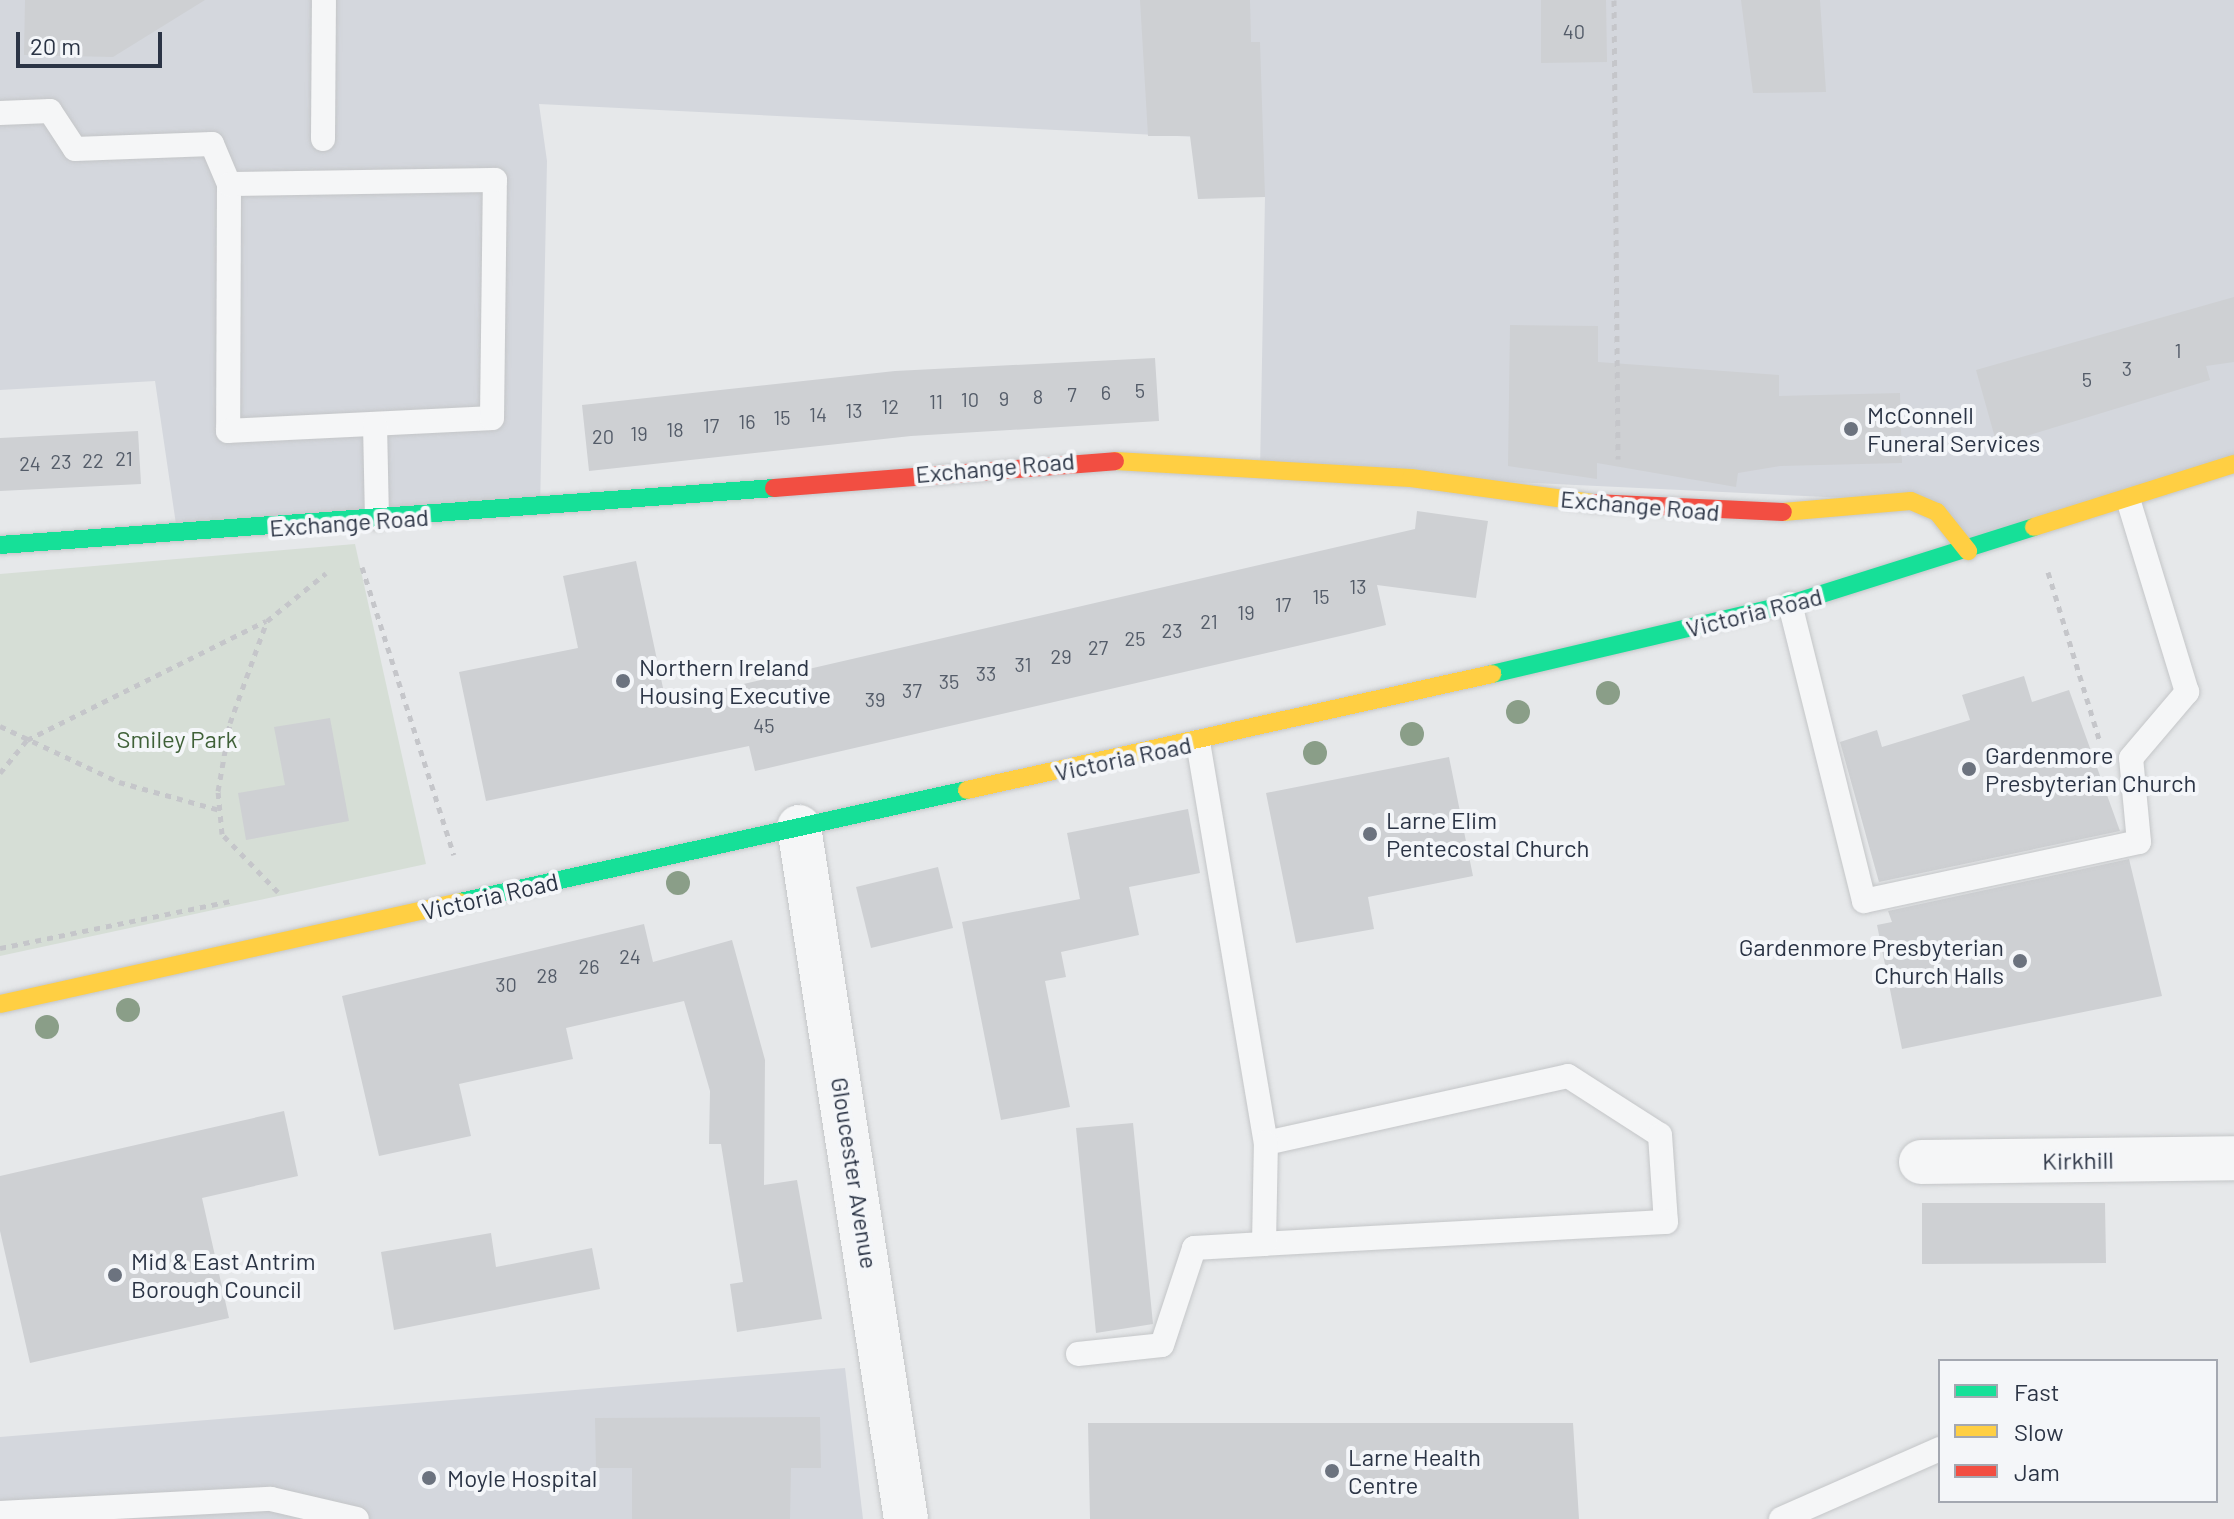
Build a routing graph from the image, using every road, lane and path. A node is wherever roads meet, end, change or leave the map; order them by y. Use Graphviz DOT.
graph roads {
  1 [pos="324,0"];
  2 [pos="1614,0"];
  3 [pos="0,113"];
  4 [pos="323,139"];
  5 [pos="229,184"];
  6 [pos="375,424"];
  7 [pos="2234,464"];
  8 [pos="2129,502"];
  9 [pos="1618,507"];
  10 [pos="377,518"];
  11 [pos="0,545"];
  12 [pos="1968,551"];
  13 [pos="360,559"];
  14 [pos="335,567"];
  15 [pos="2048,571"];
  16 [pos="1790,604"];
  17 [pos="267,621"];
  18 [pos="0,726"];
  19 [pos="27,740"];
  20 [pos="1198,742"];
  21 [pos="2100,743"];
  22 [pos="0,773"];
  23 [pos="220,810"];
  24 [pos="799,827"];
  25 [pos="275,892"];
  26 [pos="260,895"];
  27 [pos="292,897"];
  28 [pos="245,898"];
  29 [pos="469,901"];
  30 [pos="0,948"];
  31 [pos="0,1004"];
  32 [pos="1266,1143"];
  33 [pos="2234,1158"];
  34 [pos="1921,1162"];
  35 [pos="1264,1244"];
  36 [pos="1078,1354"];
  37 [pos="1938,1450"];
  38 [pos="0,1513"];
  39 [pos="357,1519"];
  40 [pos="906,1519"];
  41 [pos="1781,1519"];
  1 -- 4 [label="lane"];
  2 -- 9 [label="path"];
  3 -- 5 [label="lane"];
  5 -- 6 [label="lane"];
  5 -- 6 [label="lane"];
  6 -- 10 [label="lane"];
  7 -- 8 [label="street, Victoria Road"];
  8 -- 12 [label="street, Victoria Road"];
  8 -- 16 [label="lane"];
  9 -- 10 [label="street, Exchange Road"];
  9 -- 12 [label="street, Exchange Road"];
  10 -- 11 [label="street, Exchange Road"];
  12 -- 16 [label="street, Victoria Road"];
  13 -- 29 [label="path"];
  14 -- 17 [label="path"];
  15 -- 21 [label="path"];
  16 -- 20 [label="street, Victoria Road"];
  17 -- 19 [label="path"];
  17 -- 23 [label="path"];
  18 -- 19 [label="path"];
  19 -- 22 [label="path"];
  19 -- 23 [label="path"];
  20 -- 24 [label="street, Victoria Road"];
  20 -- 32 [label="lane"];
  23 -- 25 [label="path"];
  24 -- 29 [label="street, Victoria Road"];
  24 -- 40 [label="street, Gloucester Avenue"];
  25 -- 26 [label="path"];
  25 -- 27 [label="path"];
  28 -- 30 [label="path"];
  29 -- 31 [label="street, Victoria Road"];
  32 -- 35 [label="lane"];
  32 -- 35 [label="lane"];
  33 -- 34 [label="street, Kirkhill"];
  35 -- 36 [label="lane"];
  37 -- 41 [label="lane"];
  38 -- 39 [label="lane"];
}
